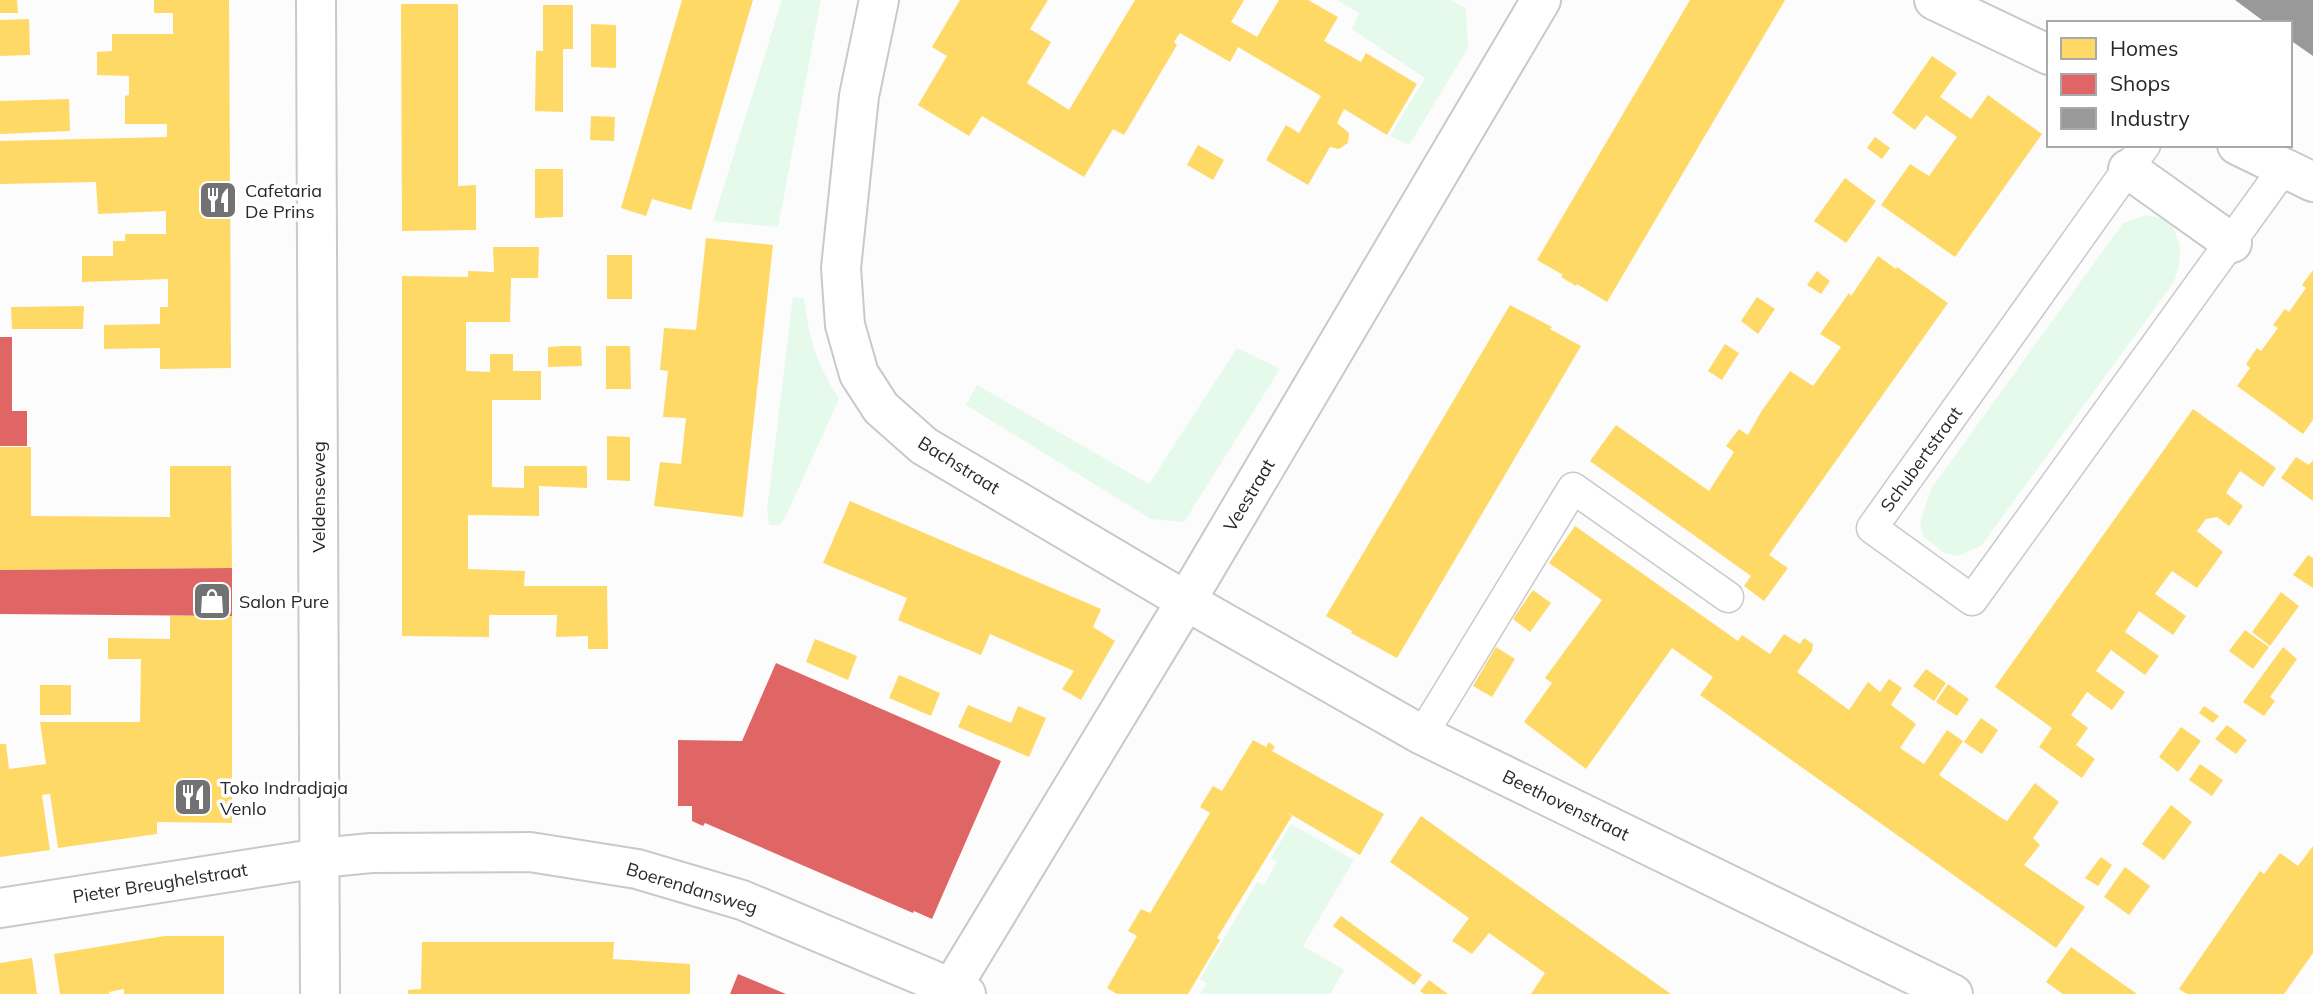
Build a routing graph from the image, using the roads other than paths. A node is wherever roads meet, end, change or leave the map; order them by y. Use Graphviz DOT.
graph roads {
  1 [pos="316,0"];
  2 [pos="879,0"];
  3 [pos="1541,0"];
  4 [pos="1934,0"];
  5 [pos="2047,54"];
  6 [pos="2241,147"];
  7 [pos="2137,157"];
  8 [pos="2299,175"];
  9 [pos="2232,243"];
  10 [pos="1728,597"];
  11 [pos="1186,601"];
  12 [pos="1422,735"];
  13 [pos="320,858"];
  14 [pos="0,908"];
  15 [pos="959,991"];
  16 [pos="320,994"];
  17 [pos="1953,994"];
  1 -- 13 [label="street, Veldenseweg"];
  2 -- 11 [label="street, Bachstraat"];
  3 -- 11 [label="street, Veestraat"];
  4 -- 5 [label="street"];
  6 -- 8 [label="street, Schubertstraat"];
  7 -- 9 [label="street, Schubertstraat"];
  7 -- 9 [label="lane, Schubertstraat"];
  8 -- 9 [label="lane, Schubertstraat"];
  10 -- 12 [label="lane"];
  11 -- 12 [label="street, Beethovenstraat"];
  11 -- 15 [label="street, Veestraat"];
  12 -- 17 [label="street, Beethovenstraat"];
  13 -- 14 [label="street, Pieter Breughelstraat"];
  13 -- 15 [label="street, Boerendansweg"];
  13 -- 16 [label="street, Veldenseweg"];
}
